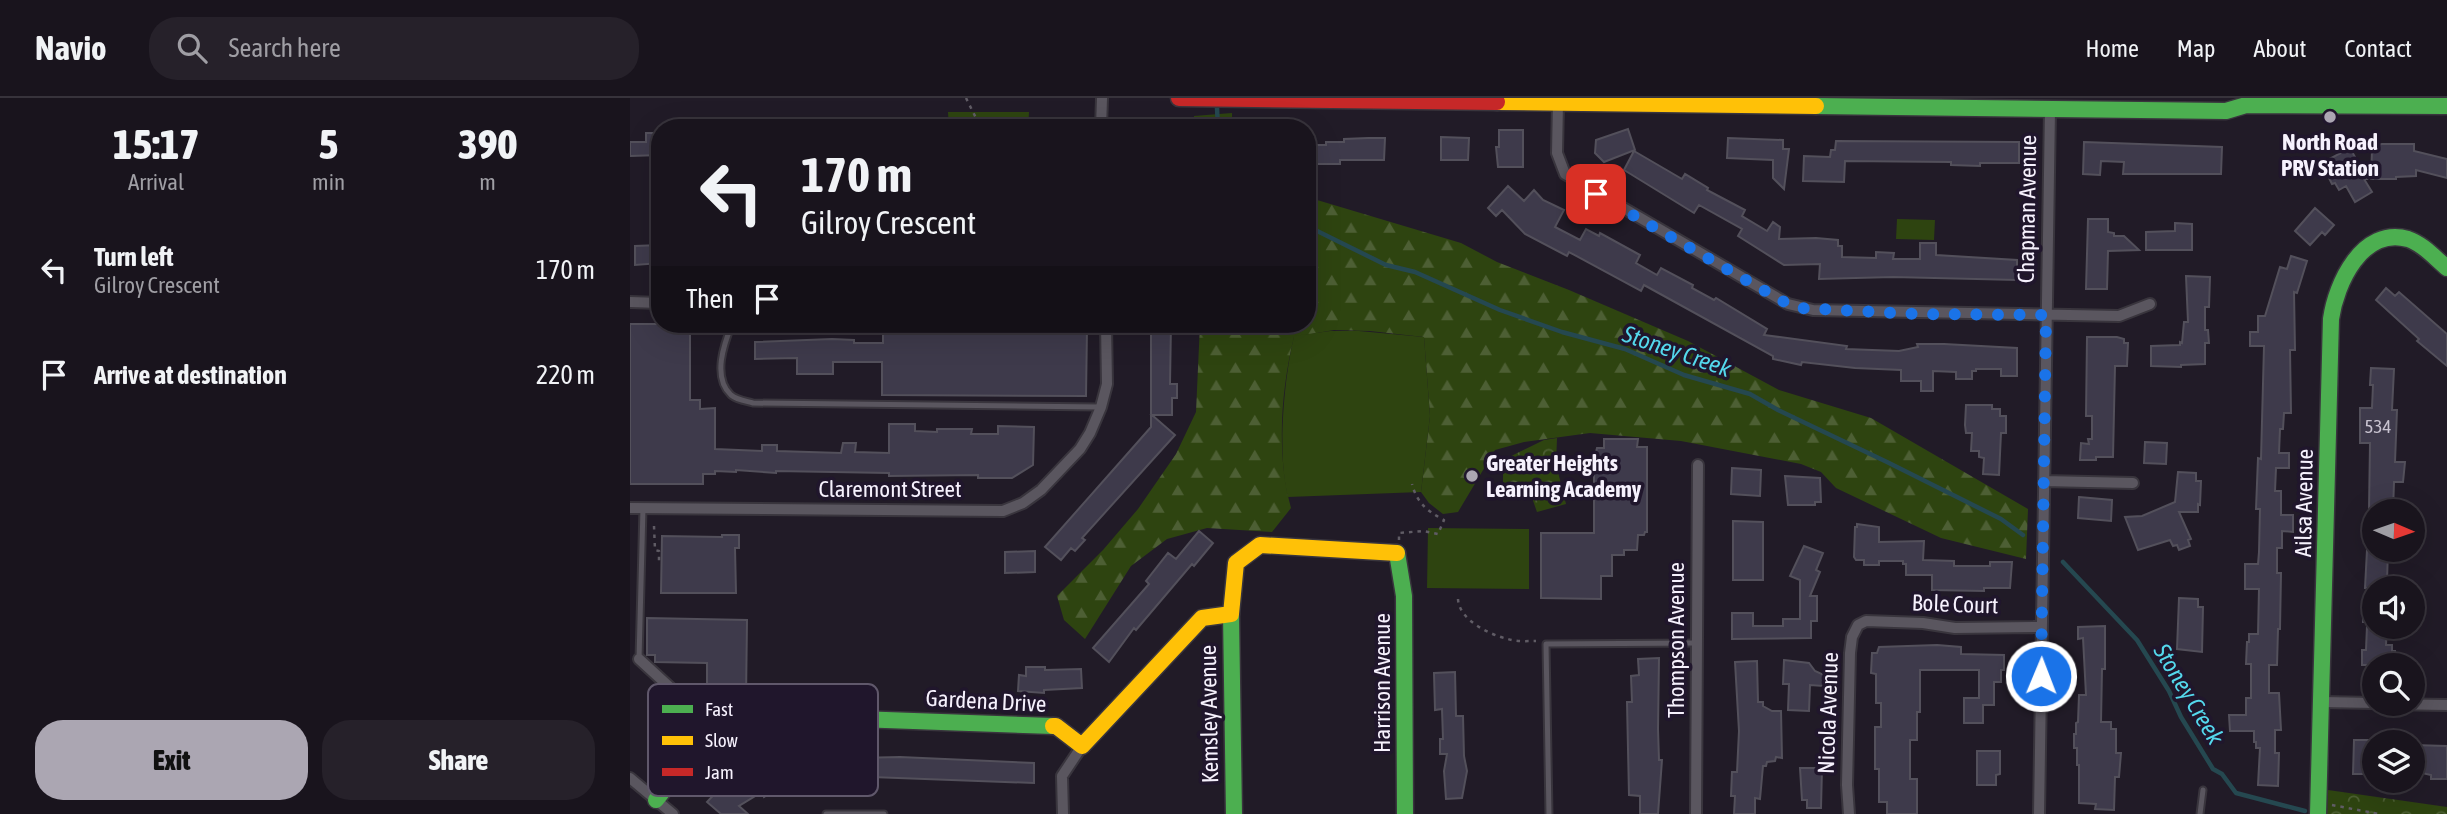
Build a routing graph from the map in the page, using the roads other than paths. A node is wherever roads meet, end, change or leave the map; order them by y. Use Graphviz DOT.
graph roads {
  1 [pos="1102,98"];
  2 [pos="1179,98"];
  3 [pos="1558,102"];
  4 [pos="2447,106"];
  5 [pos="2050,109"];
  6 [pos="1101,119"];
  7 [pos="2447,268"];
  8 [pos="630,302"];
  9 [pos="651,303"];
  10 [pos="2150,304"];
  11 [pos="2046,315"];
  12 [pos="729,333"];
  13 [pos="1106,333"];
  14 [pos="1101,407"];
  15 [pos="1698,466"];
  16 [pos="2044,481"];
  17 [pos="2133,483"];
  18 [pos="630,508"];
  19 [pos="643,508"];
  20 [pos="1231,614"];
  21 [pos="1866,621"];
  22 [pos="2042,627"];
  23 [pos="1698,643"];
  24 [pos="635,655"];
  25 [pos="666,684"];
  26 [pos="2322,702"];
  27 [pos="2362,703"];
  28 [pos="2425,705"];
  29 [pos="2447,705"];
  30 [pos="878,720"];
  31 [pos="1082,746"];
  32 [pos="630,778"];
  33 [pos="2203,790"];
  34 [pos="648,793"];
  35 [pos="651,796"];
  36 [pos="659,796"];
  37 [pos="656,800"];
  38 [pos="2318,808"];
  39 [pos="674,814"];
  40 [pos="826,814"];
  41 [pos="884,814"];
  42 [pos="1063,814"];
  43 [pos="1234,814"];
  44 [pos="1405,814"];
  45 [pos="1549,814"];
  46 [pos="1696,814"];
  47 [pos="1849,814"];
  48 [pos="2039,814"];
  49 [pos="2200,814"];
  1 -- 6 [label="street"];
  2 -- 3 [label="street"];
  3 -- 5 [label="street"];
  3 -- 11 [label="street"];
  4 -- 5 [label="street"];
  5 -- 11 [label="street, Chapman Avenue"];
  7 -- 26 [label="street, Ailsa Avenue"];
  8 -- 9 [label="street"];
  10 -- 11 [label="street"];
  11 -- 16 [label="street, Chapman Avenue"];
  12 -- 14 [label="lane"];
  13 -- 14 [label="street, Claremont Street"];
  14 -- 19 [label="street, Claremont Street"];
  15 -- 23 [label="street, Thompson Avenue"];
  16 -- 17 [label="street"];
  16 -- 22 [label="street, Chapman Avenue"];
  18 -- 19 [label="street, Claremont Street"];
  19 -- 24 [label="lane"];
  20 -- 31 [label="street"];
  20 -- 43 [label="street, Kemsley Avenue"];
  20 -- 44 [label="street, Harrison Avenue"];
  21 -- 22 [label="street, Bole Court"];
  21 -- 47 [label="street, Nicola Avenue"];
  22 -- 48 [label="street, Chapman Avenue"];
  23 -- 45 [label="lane"];
  23 -- 46 [label="street, Thompson Avenue"];
  24 -- 25 [label="street"];
  26 -- 27 [label="street"];
  26 -- 38 [label="street, Ailsa Avenue"];
  28 -- 29 [label="street"];
  30 -- 31 [label="street, Gardena Drive"];
  31 -- 42 [label="street"];
  32 -- 34 [label="street"];
  33 -- 49 [label="lane"];
  35 -- 37 [label="street"];
  36 -- 37 [label="street, Gardena Drive"];
  37 -- 39 [label="street"];
  40 -- 41 [label="lane"];
}
